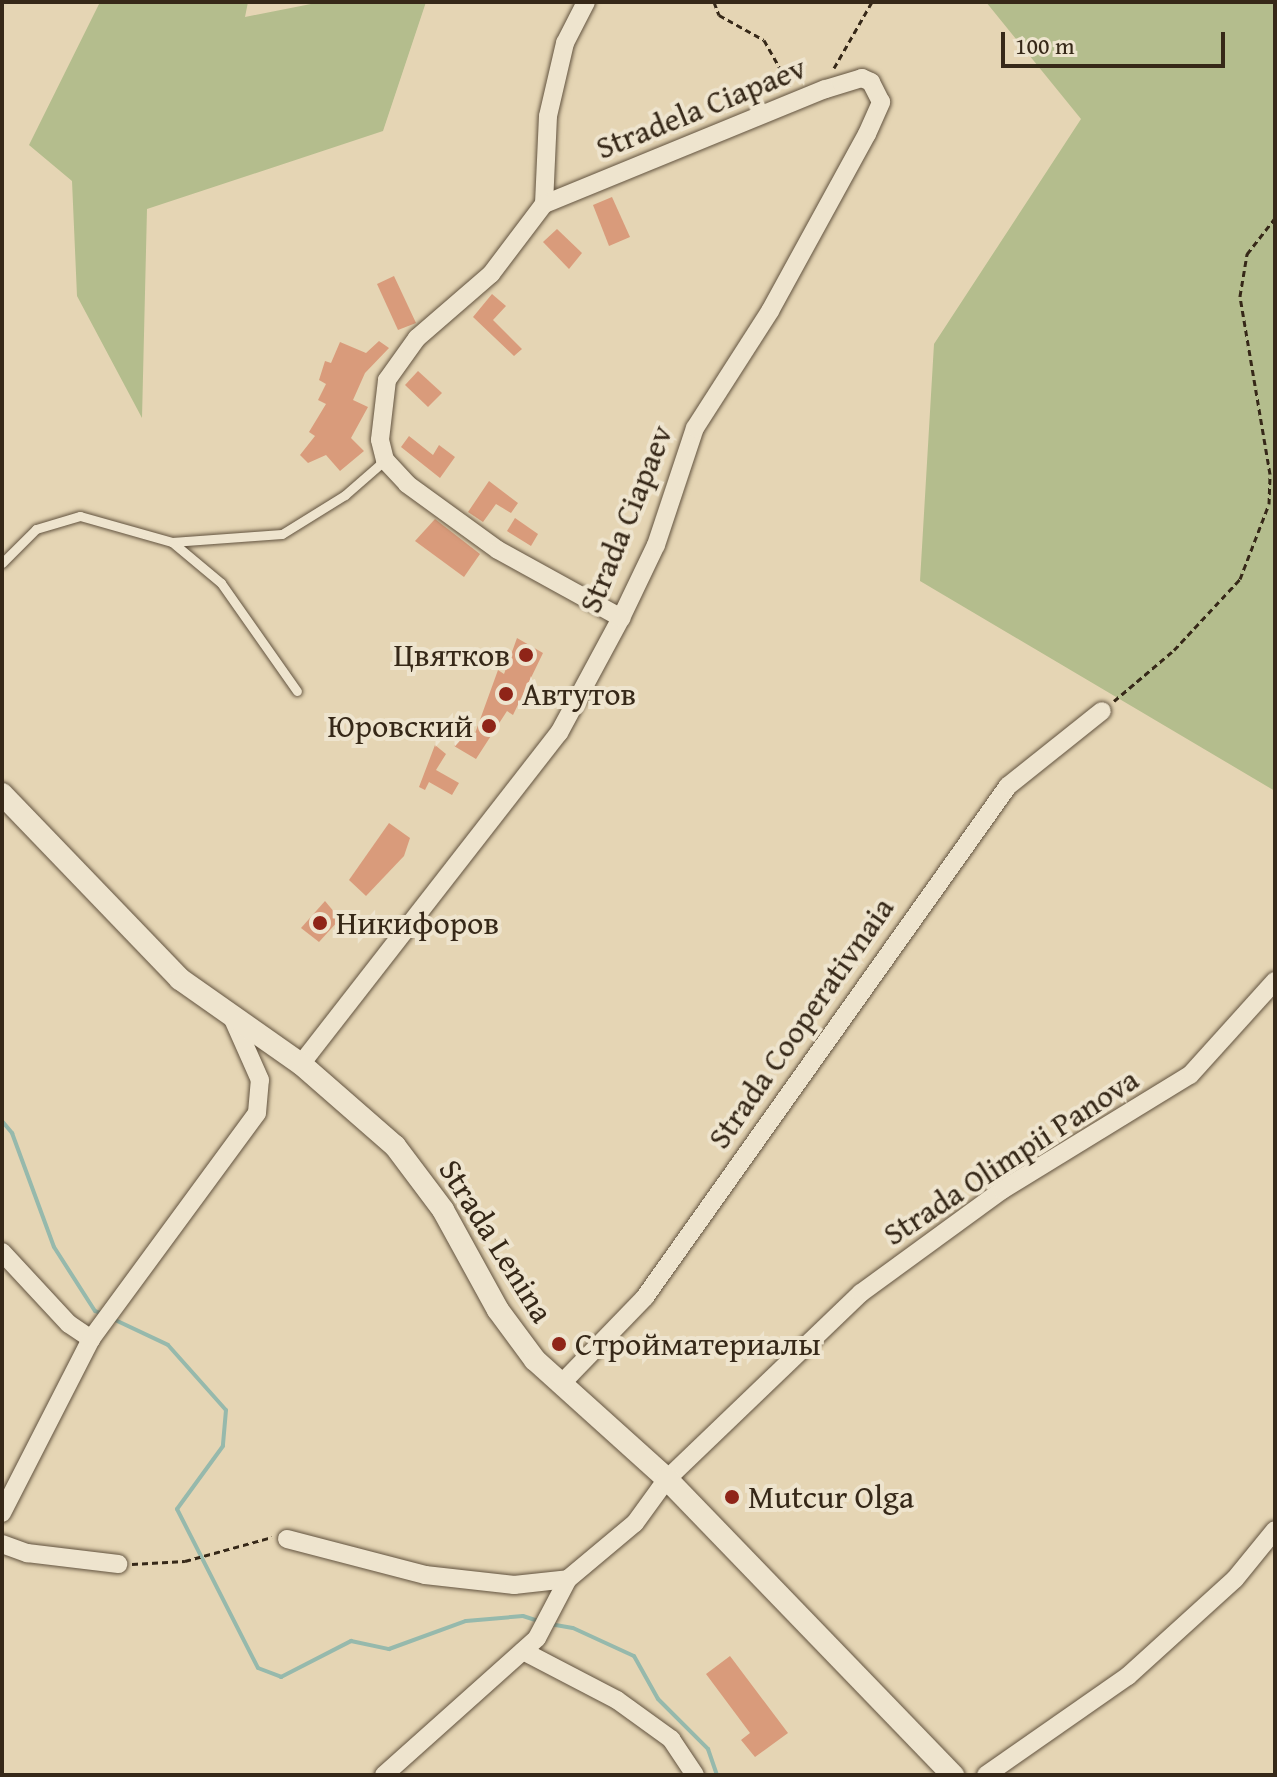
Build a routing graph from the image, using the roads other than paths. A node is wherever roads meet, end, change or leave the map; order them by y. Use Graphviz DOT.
graph roads {
  1 [pos="586,2"];
  2 [pos="878,89"];
  3 [pos="544,204"];
  4 [pos="385,460"];
  5 [pos="172,542"];
  6 [pos="2,563"];
  7 [pos="621,618"];
  8 [pos="297,691"];
  9 [pos="1102,711"];
  10 [pos="2,794"];
  11 [pos="1275,981"];
  12 [pos="233,1019"];
  13 [pos="301,1064"];
  14 [pos="2,1252"];
  15 [pos="96,1333"];
  16 [pos="563,1382"];
  17 [pos="667,1479"];
  18 [pos="2,1513"];
  19 [pos="1275,1530"];
  20 [pos="287,1539"];
  21 [pos="2,1544"];
  22 [pos="118,1564"];
  23 [pos="568,1579"];
  24 [pos="523,1651"];
  25 [pos="384,1775"];
  26 [pos="695,1775"];
  27 [pos="953,1775"];
  28 [pos="986,1775"];
  1 -- 3 [label="street, Stradela Ciapaev"];
  2 -- 3 [label="street, Stradela Ciapaev"];
  2 -- 7 [label="street, Strada Ciapaev"];
  3 -- 4 [label="street"];
  4 -- 5 [label="lane"];
  4 -- 7 [label="street"];
  5 -- 6 [label="lane"];
  5 -- 8 [label="lane"];
  7 -- 13 [label="street, Strada Ciapaev"];
  9 -- 16 [label="street, Strada Cooperativnaia"];
  10 -- 12 [label="street, Strada Lenina"];
  11 -- 17 [label="street, Strada Olimpii Panova"];
  12 -- 13 [label="street, Strada Lenina"];
  12 -- 15 [label="street"];
  13 -- 16 [label="street, Strada Lenina"];
  14 -- 15 [label="street"];
  15 -- 18 [label="street"];
  16 -- 17 [label="street, Strada Lenina"];
  17 -- 23 [label="street, Strada Olimpii Panova"];
  17 -- 27 [label="street, Strada Lenina"];
  19 -- 28 [label="street"];
  20 -- 23 [label="street"];
  21 -- 22 [label="street"];
  23 -- 24 [label="street, Strada Olimpii Panova"];
  24 -- 25 [label="street, Strada Olimpii Panova"];
  24 -- 26 [label="street"];
}
